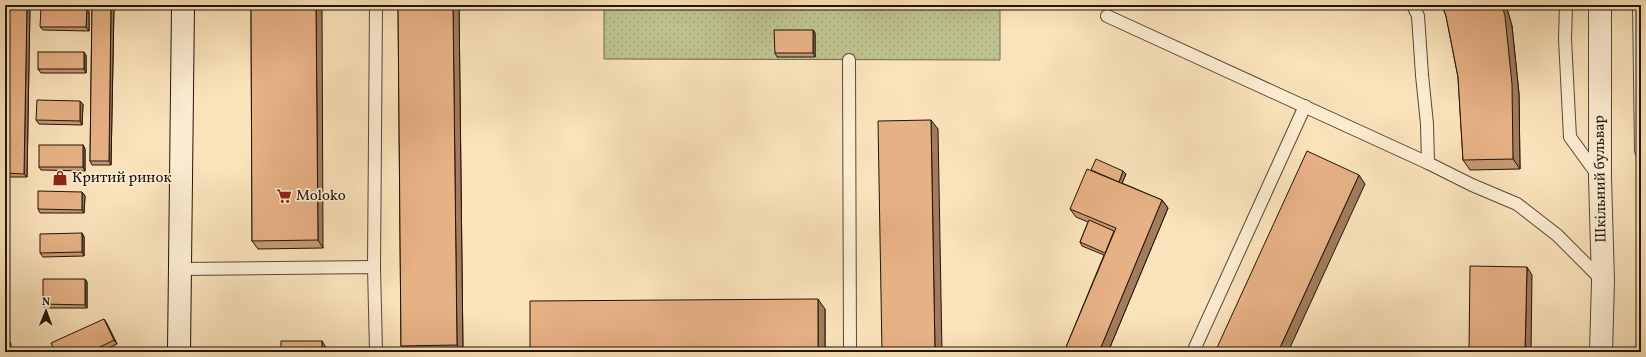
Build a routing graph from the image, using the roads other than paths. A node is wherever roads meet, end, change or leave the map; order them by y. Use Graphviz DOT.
graph roads {
  1 [pos="183,5"];
  2 [pos="376,5"];
  3 [pos="1413,5"];
  4 [pos="1566,5"];
  5 [pos="1600,5"];
  6 [pos="1639,5"];
  7 [pos="1107,16"];
  8 [pos="849,60"];
  9 [pos="1641,104"];
  10 [pos="1305,106"];
  11 [pos="1641,151"];
  12 [pos="1428,163"];
  13 [pos="1600,178"];
  14 [pos="374,267"];
  15 [pos="180,269"];
  16 [pos="1603,281"];
  17 [pos="179,352"];
  18 [pos="376,352"];
  19 [pos="850,352"];
  20 [pos="1193,352"];
  21 [pos="1601,352"];
  1 -- 15 [label="street"];
  2 -- 14 [label="lane"];
  3 -- 12 [label="lane"];
  4 -- 13 [label="lane"];
  5 -- 13 [label="street, Шкільний бульвар"];
  6 -- 9 [label="lane"];
  7 -- 10 [label="lane"];
  8 -- 19 [label="lane"];
  9 -- 11 [label="lane"];
  10 -- 12 [label="lane"];
  10 -- 20 [label="lane"];
  12 -- 16 [label="lane"];
  13 -- 16 [label="street, Шкільний бульвар"];
  14 -- 15 [label="lane"];
  14 -- 18 [label="lane"];
  15 -- 17 [label="street"];
  16 -- 21 [label="street, Шкільний бульвар"];
}
